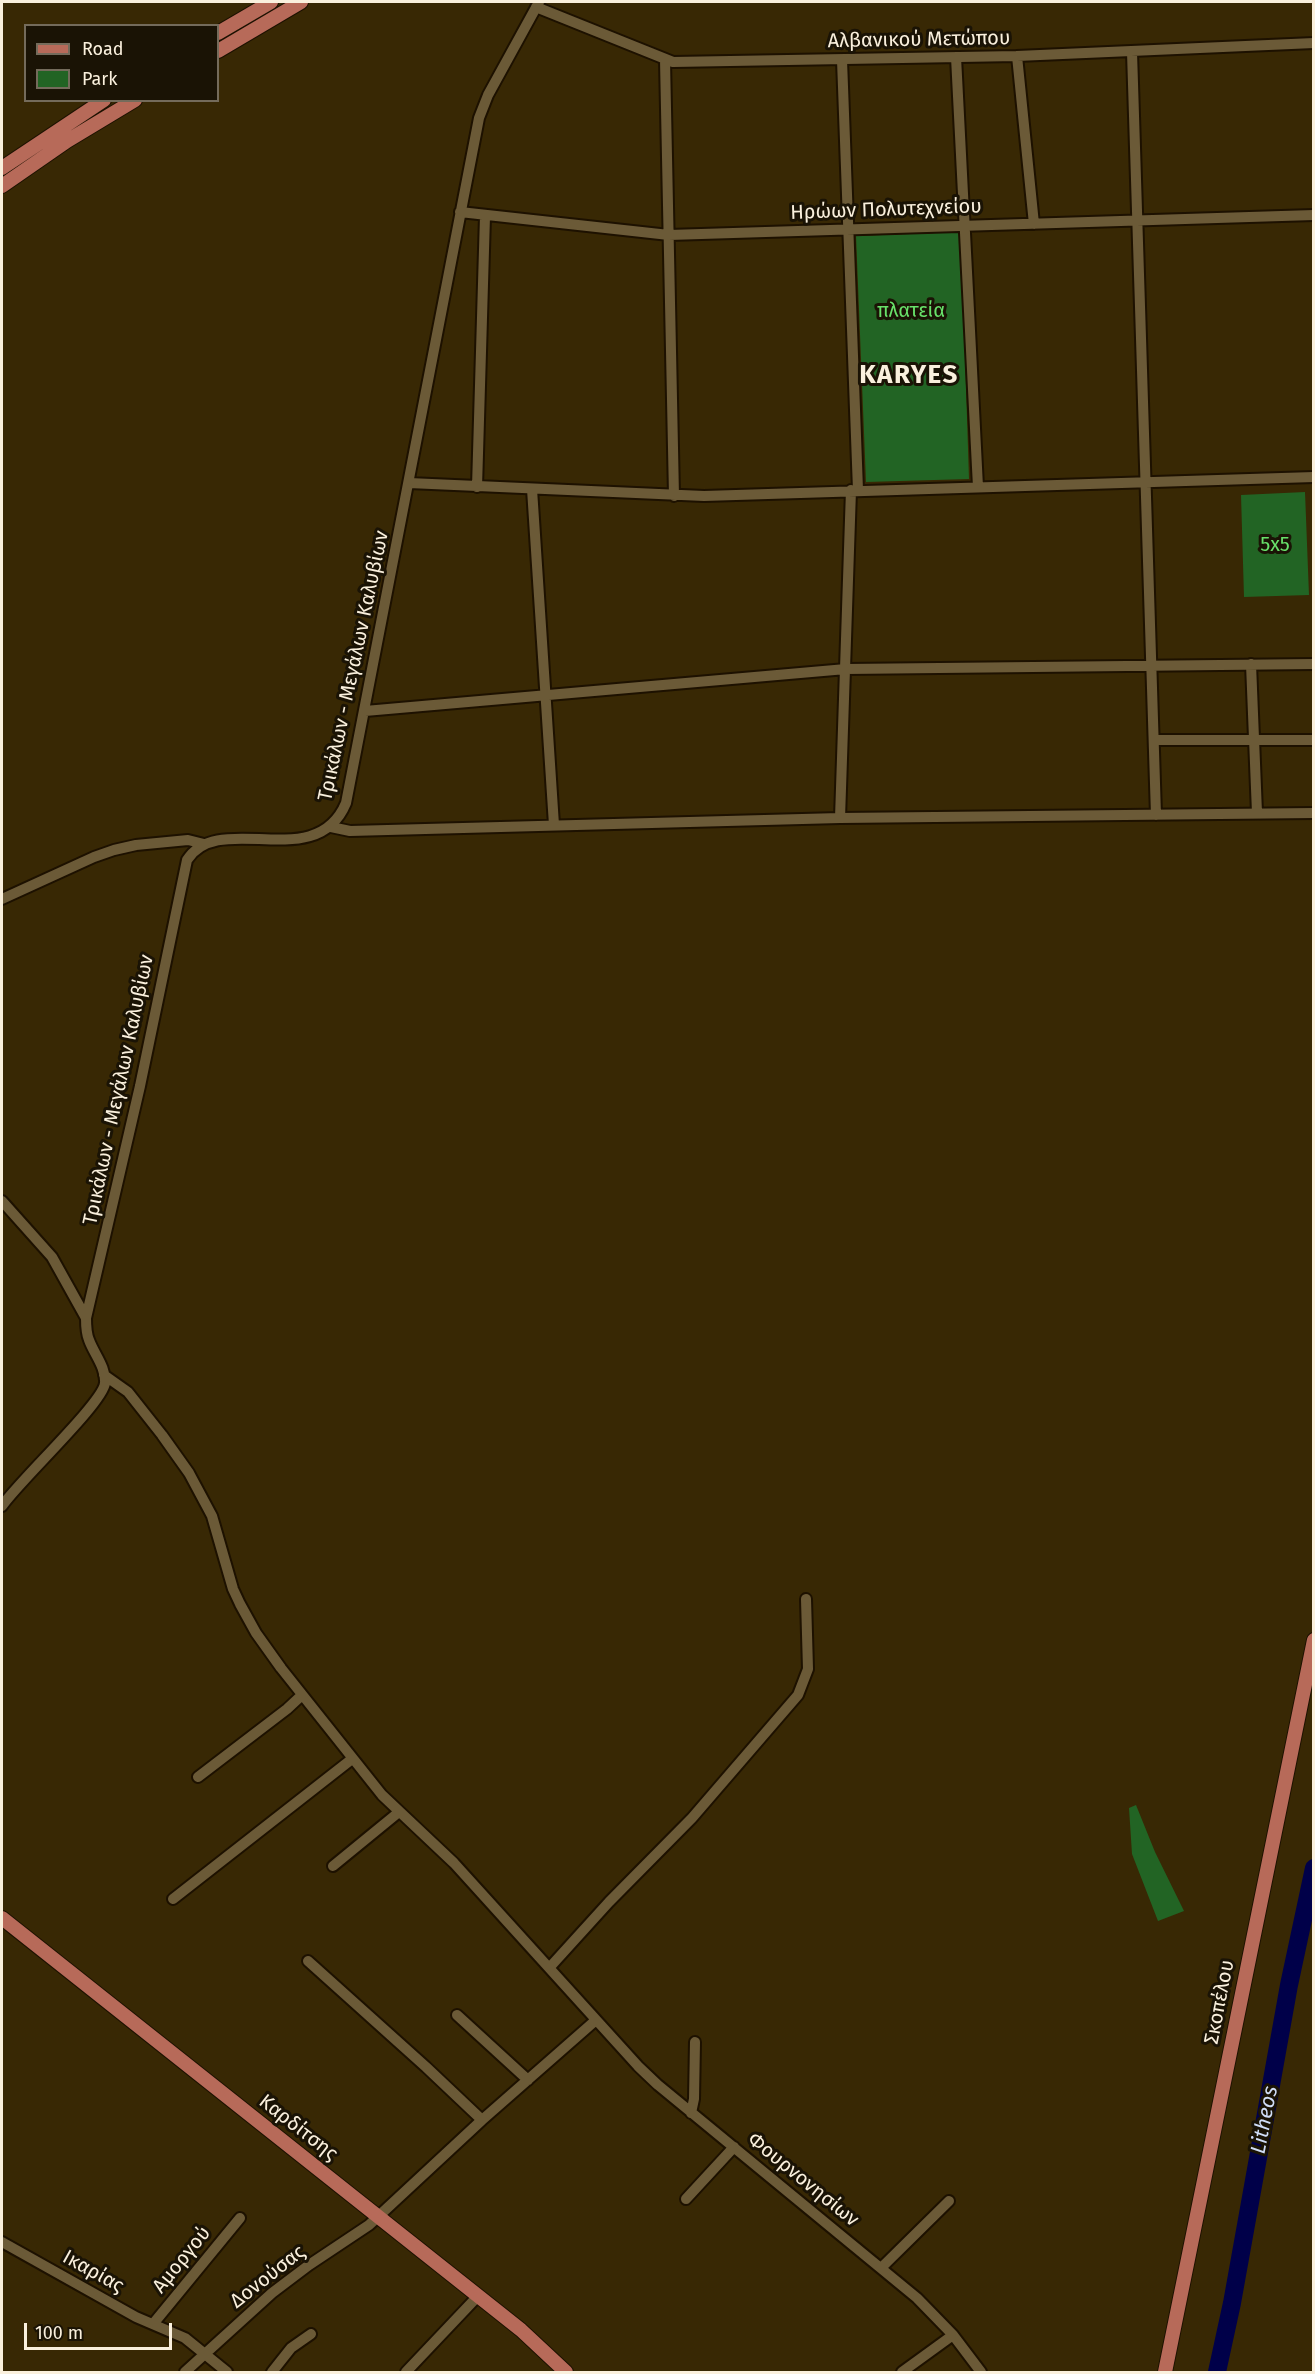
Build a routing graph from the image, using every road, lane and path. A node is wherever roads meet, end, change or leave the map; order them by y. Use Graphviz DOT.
graph roads {
  1 [pos="271,2"];
  2 [pos="301,2"];
  3 [pos="537,4"];
  4 [pos="219,32"];
  5 [pos="1314,43"];
  6 [pos="219,50"];
  7 [pos="1132,52"];
  8 [pos="1017,56"];
  9 [pos="956,57"];
  10 [pos="665,60"];
  11 [pos="842,60"];
  12 [pos="101,102"];
  13 [pos="132,102"];
  14 [pos="2,168"];
  15 [pos="2,186"];
  16 [pos="460,212"];
  17 [pos="1314,215"];
  18 [pos="485,216"];
  19 [pos="1137,221"];
  20 [pos="1034,224"];
  21 [pos="965,226"];
  22 [pos="849,229"];
  23 [pos="669,236"];
  24 [pos="1314,477"];
  25 [pos="1146,482"];
  26 [pos="410,483"];
  27 [pos="477,487"];
  28 [pos="978,487"];
  29 [pos="532,489"];
  30 [pos="854,490"];
  31 [pos="674,496"];
  32 [pos="1251,664"];
  33 [pos="1314,664"];
  34 [pos="1151,666"];
  35 [pos="846,669"];
  36 [pos="545,696"];
  37 [pos="365,711"];
  38 [pos="1154,740"];
  39 [pos="1254,740"];
  40 [pos="1314,740"];
  41 [pos="1257,813"];
  42 [pos="1314,813"];
  43 [pos="1156,815"];
  44 [pos="840,818"];
  45 [pos="554,825"];
  46 [pos="331,826"];
  47 [pos="204,844"];
  48 [pos="2,898"];
  49 [pos="2,1201"];
  50 [pos="86,1318"];
  51 [pos="104,1375"];
  52 [pos="2,1506"];
  53 [pos="806,1599"];
  54 [pos="1314,1640"];
  55 [pos="302,1695"];
  56 [pos="352,1759"];
  57 [pos="198,1777"];
  58 [pos="399,1812"];
  59 [pos="333,1866"];
  60 [pos="173,1899"];
  61 [pos="2,1918"];
  62 [pos="308,1961"];
  63 [pos="550,1967"];
  64 [pos="457,2015"];
  65 [pos="596,2020"];
  66 [pos="695,2042"];
  67 [pos="528,2080"];
  68 [pos="691,2113"];
  69 [pos="482,2120"];
  70 [pos="734,2147"];
  71 [pos="686,2199"];
  72 [pos="949,2201"];
  73 [pos="378,2216"];
  74 [pos="240,2218"];
  75 [pos="2,2242"];
  76 [pos="881,2268"];
  77 [pos="478,2296"];
  78 [pos="153,2324"];
  79 [pos="311,2334"];
  80 [pos="953,2335"];
  81 [pos="206,2353"];
  82 [pos="185,2373"];
  83 [pos="227,2373"];
  84 [pos="272,2373"];
  85 [pos="406,2373"];
  86 [pos="566,2373"];
  87 [pos="902,2373"];
  88 [pos="981,2373"];
  89 [pos="1165,2373"];
  1 -- 4 [label="main road"];
  2 -- 6 [label="main road"];
  3 -- 10 [label="street, Αλβανικού Μετώπου"];
  3 -- 16 [label="street, Τρικάλων - Μεγάλων Καλυβίων"];
  5 -- 7 [label="street, Αλβανικού Μετώπου"];
  7 -- 8 [label="street, Αλβανικού Μετώπου"];
  7 -- 19 [label="street"];
  8 -- 9 [label="street, Αλβανικού Μετώπου"];
  8 -- 20 [label="street"];
  9 -- 11 [label="street, Αλβανικού Μετώπου"];
  9 -- 21 [label="street"];
  10 -- 11 [label="street, Αλβανικού Μετώπου"];
  10 -- 23 [label="street"];
  11 -- 22 [label="street"];
  12 -- 14 [label="main road"];
  13 -- 15 [label="main road"];
  16 -- 18 [label="street, Ηρώων Πολυτεχνείου"];
  16 -- 26 [label="street, Τρικάλων - Μεγάλων Καλυβίων"];
  17 -- 19 [label="street, Ηρώων Πολυτεχνείου"];
  18 -- 23 [label="street, Ηρώων Πολυτεχνείου"];
  18 -- 27 [label="street"];
  19 -- 20 [label="street, Ηρώων Πολυτεχνείου"];
  19 -- 25 [label="street"];
  20 -- 21 [label="street, Ηρώων Πολυτεχνείου"];
  21 -- 22 [label="street, Ηρώων Πολυτεχνείου"];
  21 -- 28 [label="street"];
  22 -- 23 [label="street, Ηρώων Πολυτεχνείου"];
  22 -- 30 [label="street"];
  23 -- 31 [label="street"];
  24 -- 25 [label="street"];
  25 -- 28 [label="street"];
  25 -- 34 [label="street"];
  26 -- 27 [label="street"];
  26 -- 37 [label="street, Τρικάλων - Μεγάλων Καλυβίων"];
  27 -- 29 [label="street"];
  28 -- 30 [label="street"];
  29 -- 31 [label="street"];
  29 -- 36 [label="street"];
  30 -- 31 [label="street"];
  30 -- 35 [label="street"];
  32 -- 33 [label="street"];
  32 -- 34 [label="street"];
  32 -- 39 [label="street"];
  34 -- 35 [label="street"];
  34 -- 38 [label="street"];
  35 -- 36 [label="street"];
  35 -- 44 [label="street"];
  36 -- 37 [label="street"];
  36 -- 45 [label="street"];
  37 -- 46 [label="street, Τρικάλων - Μεγάλων Καλυβίων"];
  38 -- 39 [label="street"];
  38 -- 43 [label="street"];
  39 -- 40 [label="street"];
  39 -- 41 [label="street"];
  41 -- 42 [label="street"];
  41 -- 43 [label="street"];
  43 -- 44 [label="street"];
  44 -- 45 [label="street"];
  45 -- 46 [label="street"];
  46 -- 47 [label="street, Τρικάλων - Μεγάλων Καλυβίων"];
  47 -- 48 [label="street"];
  47 -- 50 [label="street, Τρικάλων - Μεγάλων Καλυβίων"];
  49 -- 50 [label="street"];
  50 -- 51 [label="street, Τρικάλων - Μεγάλων Καλυβίων"];
  51 -- 52 [label="street"];
  51 -- 55 [label="street, Φουρνονησίων"];
  53 -- 63 [label="street"];
  54 -- 89 [label="main road, Σκοπέλου"];
  55 -- 56 [label="street, Φουρνονησίων"];
  55 -- 57 [label="street"];
  56 -- 58 [label="street, Φουρνονησίων"];
  56 -- 60 [label="street"];
  58 -- 59 [label="street"];
  58 -- 63 [label="street, Φουρνονησίων"];
  61 -- 73 [label="main road, Καρδίτσης"];
  62 -- 69 [label="street"];
  63 -- 65 [label="street, Φουρνονησίων"];
  64 -- 67 [label="street"];
  65 -- 67 [label="street, Δονούσας"];
  65 -- 68 [label="street, Φουρνονησίων"];
  66 -- 68 [label="street"];
  67 -- 69 [label="street, Δονούσας"];
  68 -- 70 [label="street, Φουρνονησίων"];
  69 -- 73 [label="street, Δονούσας"];
  70 -- 71 [label="street"];
  70 -- 76 [label="street, Φουρνονησίων"];
  72 -- 76 [label="street"];
  73 -- 77 [label="main road, Καρδίτσης"];
  73 -- 81 [label="street, Δονούσας"];
  74 -- 78 [label="street, Αμοργού"];
  75 -- 78 [label="street, Ικαρίας"];
  76 -- 80 [label="street, Φουρνονησίων"];
  77 -- 85 [label="street"];
  77 -- 86 [label="main road, Καρδίτσης"];
  78 -- 81 [label="street, Ικαρίας"];
  79 -- 84 [label="street"];
  80 -- 87 [label="street"];
  80 -- 88 [label="street, Φουρνονησίων"];
  81 -- 82 [label="street, Δονούσας"];
  81 -- 83 [label="street, Ικαρίας"];
}
